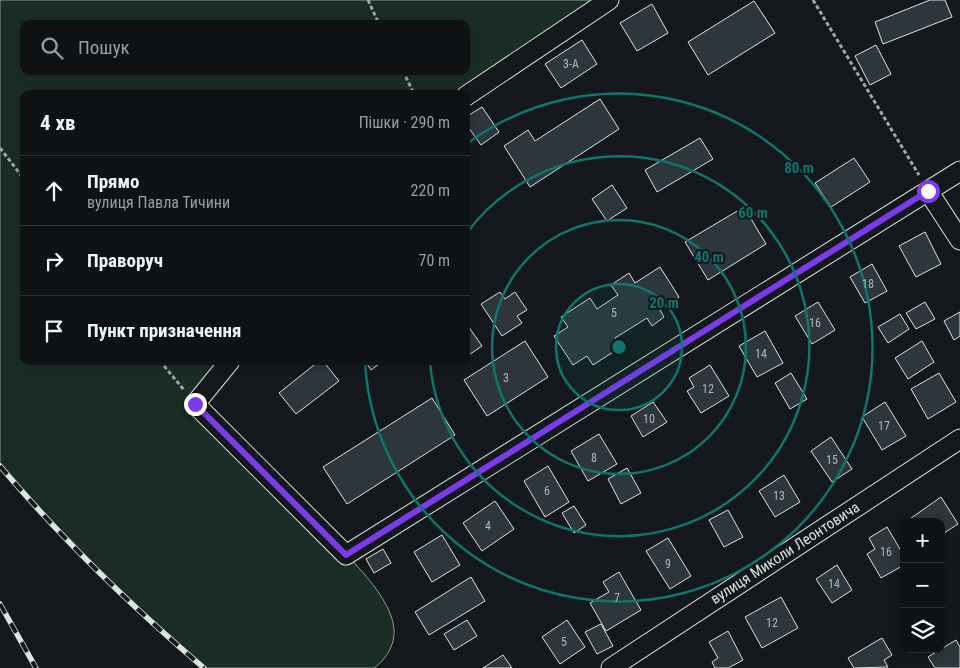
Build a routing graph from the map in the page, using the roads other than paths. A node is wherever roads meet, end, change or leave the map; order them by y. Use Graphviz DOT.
graph roads {
  1 [pos="609,0"];
  2 [pos="470,93"];
  3 [pos="960,171"];
  4 [pos="928,191"];
  5 [pos="960,240"];
  6 [pos="227,365"];
  7 [pos="960,439"];
  8 [pos="610,668"];
  1 -- 2 [label="street"];
  3 -- 4 [label="street"];
  4 -- 5 [label="street"];
  4 -- 6 [label="street"];
  7 -- 8 [label="street, вулиця Миколи Леонтовича"];
}
